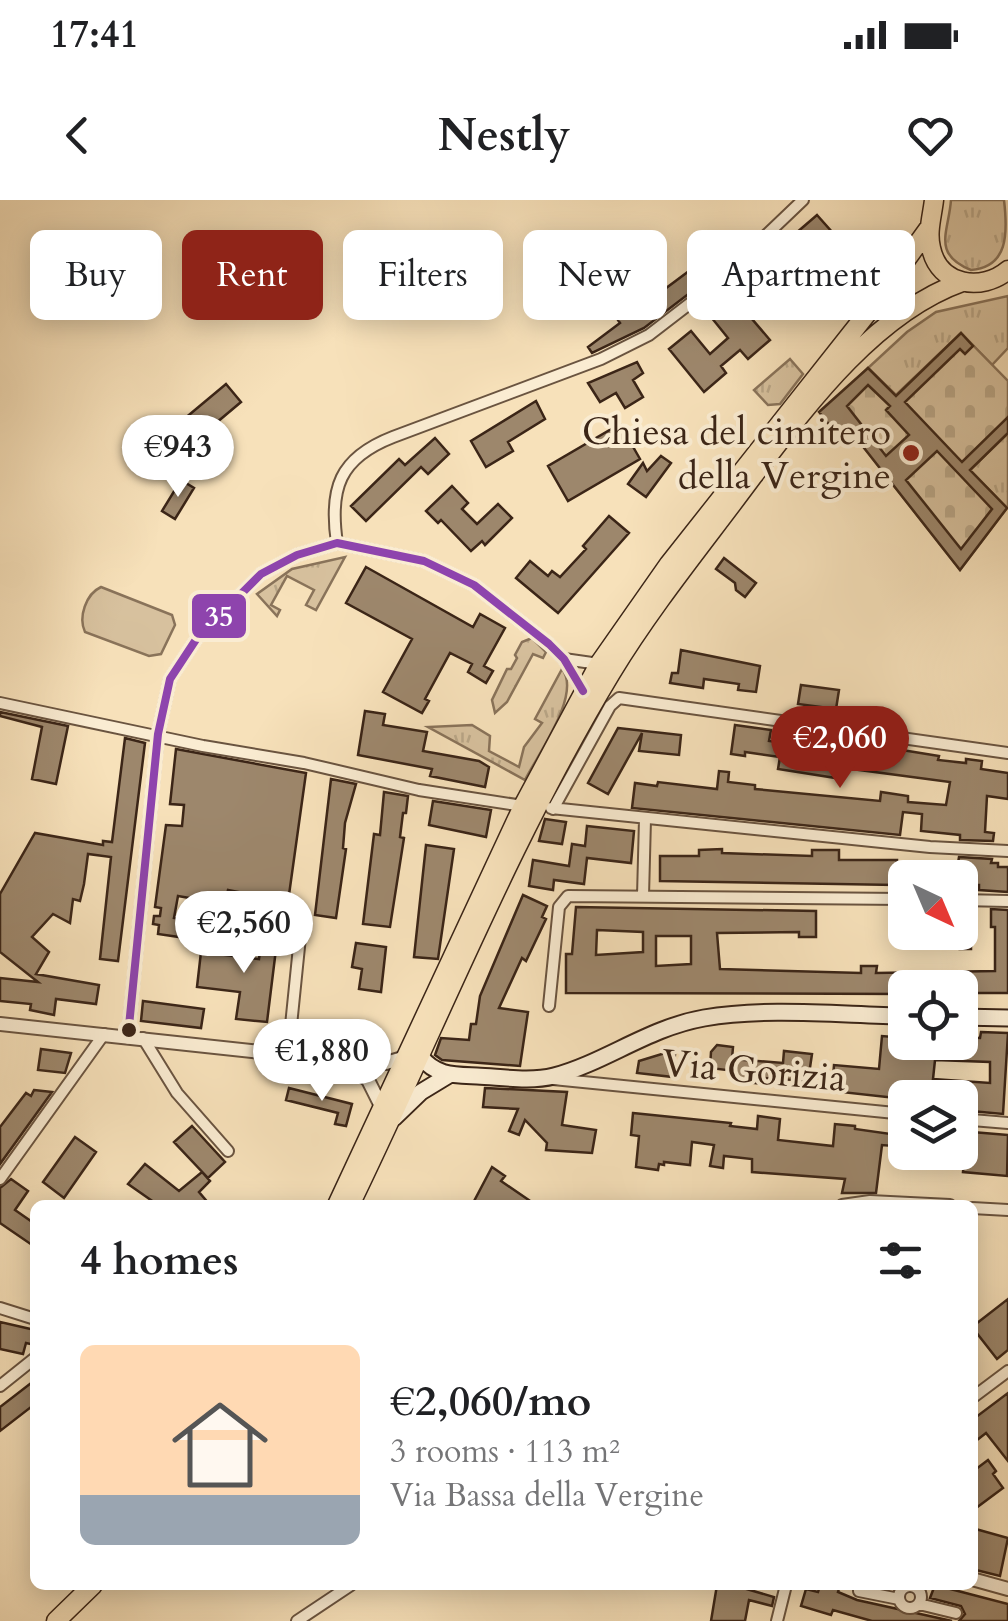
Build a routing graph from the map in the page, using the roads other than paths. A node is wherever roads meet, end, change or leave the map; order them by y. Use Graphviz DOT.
graph roads {
  1 [pos="804,200"];
  2 [pos="934,200"];
  3 [pos="929,228"];
  4 [pos="1006,273"];
  5 [pos="962,282"];
  6 [pos="337,543"];
  7 [pos="564,659"];
  8 [pos="599,664"];
  9 [pos="583,692"];
  10 [pos="0,703"];
  11 [pos="158,734"];
  12 [pos="1008,753"];
  13 [pos="538,807"];
  14 [pos="645,820"];
  15 [pos="1008,851"];
  16 [pos="643,896"];
  17 [pos="888,900"];
  18 [pos="978,900"];
  19 [pos="1008,901"];
  20 [pos="258,919"];
  21 [pos="549,1006"];
  22 [pos="888,1016"];
  23 [pos="978,1017"];
  24 [pos="1008,1018"];
  25 [pos="0,1024"];
  26 [pos="104,1034"];
  27 [pos="128,1036"];
  28 [pos="144,1038"];
  29 [pos="288,1054"];
  30 [pos="413,1057"];
  31 [pos="344,1061"];
  32 [pos="582,1065"];
  33 [pos="449,1075"];
  34 [pos="546,1078"];
  35 [pos="598,1085"];
  36 [pos="888,1112"];
  37 [pos="386,1116"];
  38 [pos="978,1121"];
  39 [pos="1008,1124"];
  40 [pos="228,1151"];
  41 [pos="0,1179"];
  42 [pos="340,1200"];
  43 [pos="352,1200"];
  44 [pos="978,1208"];
  45 [pos="1008,1210"];
  46 [pos="0,1308"];
  47 [pos="30,1317"];
  48 [pos="30,1362"];
  49 [pos="1008,1371"];
  50 [pos="0,1386"];
  51 [pos="978,1394"];
  52 [pos="978,1580"];
  53 [pos="1008,1588"];
  54 [pos="88,1590"];
  55 [pos="343,1590"];
  56 [pos="785,1590"];
  57 [pos="859,1590"];
  58 [pos="902,1590"];
  59 [pos="917,1590"];
  60 [pos="899,1599"];
  61 [pos="919,1604"];
  62 [pos="956,1614"];
  63 [pos="56,1621"];
  64 [pos="297,1621"];
  65 [pos="777,1621"];
  1 -- 6 [label="street"];
  2 -- 3 [label="main road"];
  3 -- 5 [label="main road"];
  3 -- 8 [label="main road"];
  4 -- 5 [label="main road"];
  5 -- 13 [label="main road"];
  6 -- 7 [label="street"];
  6 -- 11 [label="street"];
  7 -- 8 [label="street"];
  7 -- 9 [label="street"];
  8 -- 9 [label="main road"];
  9 -- 13 [label="main road"];
  10 -- 11 [label="street"];
  11 -- 13 [label="street"];
  11 -- 27 [label="street"];
  12 -- 13 [label="street"];
  13 -- 14 [label="street"];
  13 -- 30 [label="main road"];
  14 -- 15 [label="street"];
  14 -- 16 [label="street"];
  16 -- 17 [label="street"];
  16 -- 21 [label="street"];
  18 -- 19 [label="street"];
  20 -- 29 [label="street"];
  22 -- 32 [label="main road"];
  23 -- 24 [label="main road"];
  25 -- 26 [label="street"];
  26 -- 27 [label="street"];
  26 -- 41 [label="street"];
  27 -- 28 [label="street"];
  28 -- 29 [label="street"];
  28 -- 40 [label="street"];
  29 -- 31 [label="street"];
  30 -- 31 [label="street"];
  30 -- 33 [label="main road"];
  30 -- 37 [label="main road"];
  31 -- 37 [label="street"];
  32 -- 34 [label="main road"];
  32 -- 35 [label="street"];
  33 -- 34 [label="main road"];
  33 -- 37 [label="main road"];
  34 -- 35 [label="street, Via Gorizia"];
  35 -- 36 [label="street, Via Gorizia"];
  37 -- 42 [label="main road"];
  37 -- 43 [label="main road"];
  38 -- 39 [label="street"];
  44 -- 45 [label="street"];
  46 -- 47 [label="street"];
  48 -- 50 [label="street"];
  49 -- 51 [label="street"];
  52 -- 53 [label="street"];
  54 -- 63 [label="main road"];
  55 -- 64 [label="street"];
  56 -- 65 [label="street"];
  57 -- 60 [label="street"];
  58 -- 60 [label="street"];
  59 -- 61 [label="street"];
  60 -- 61 [label="street"];
  61 -- 62 [label="street"];
}
